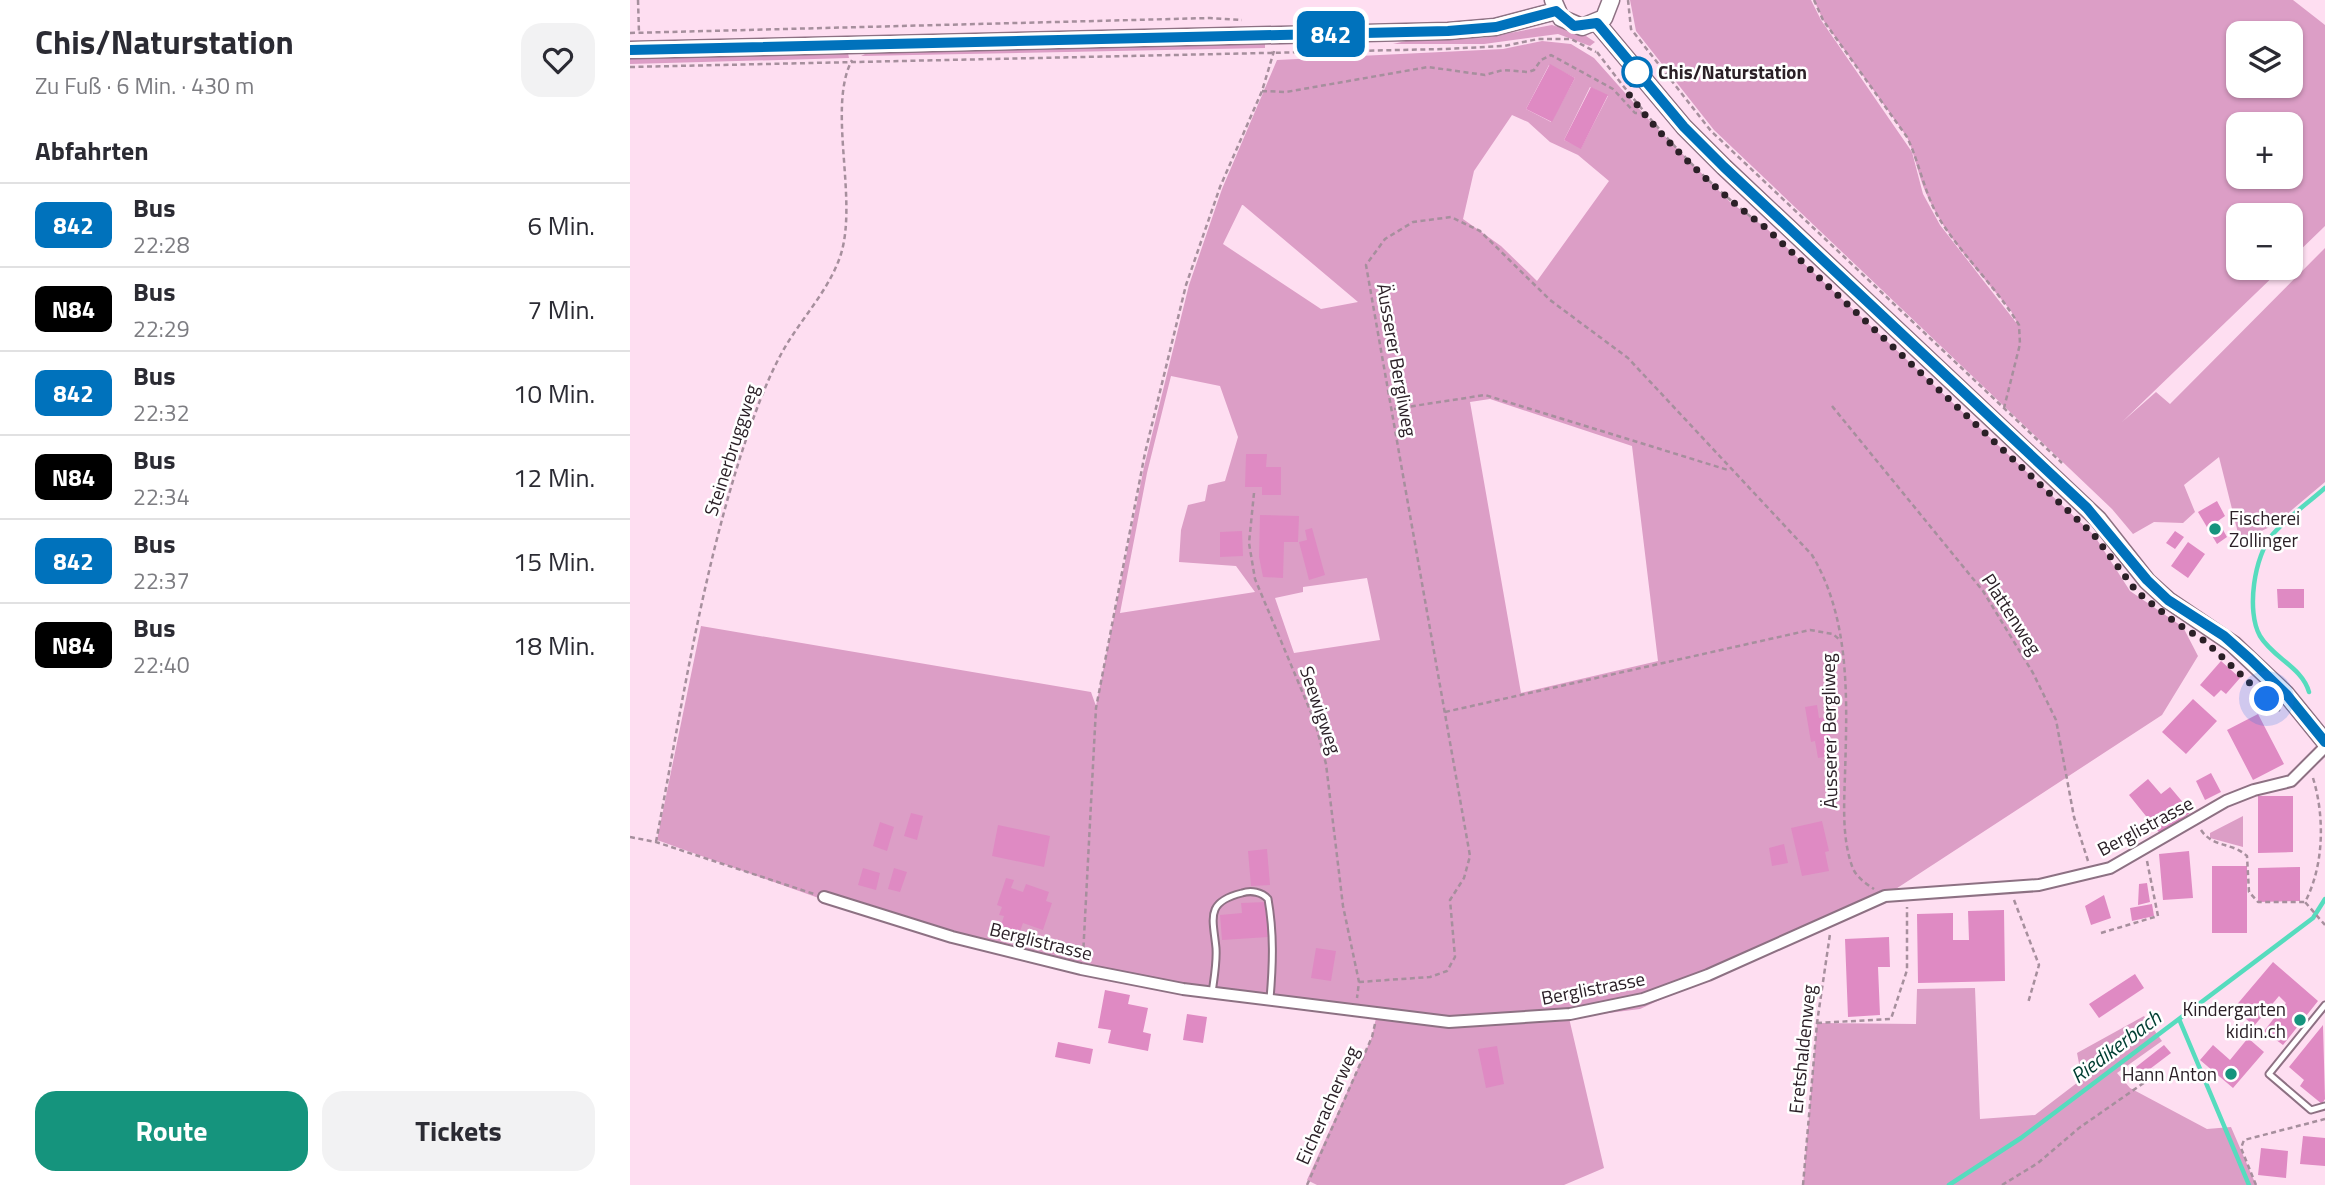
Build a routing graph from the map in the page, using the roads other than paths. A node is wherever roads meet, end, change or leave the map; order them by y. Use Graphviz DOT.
graph roads {
  1 [pos="1611,0"];
  2 [pos="1555,6"];
  3 [pos="1597,23"];
  4 [pos="630,50"];
  5 [pos="2325,744"];
  6 [pos="824,897"];
  7 [pos="1212,993"];
  8 [pos="1270,999"];
  9 [pos="2325,1005"];
  10 [pos="2325,1106"];
  1 -- 3 [label="main road"];
  2 -- 3 [label="main road"];
  2 -- 4 [label="main road"];
  3 -- 5 [label="main road"];
  5 -- 8 [label="street, Berglistrasse"];
  6 -- 7 [label="street, Berglistrasse"];
  7 -- 8 [label="street, Berglistrasse"];
  7 -- 8 [label="lane"];
  9 -- 10 [label="lane"];
}
